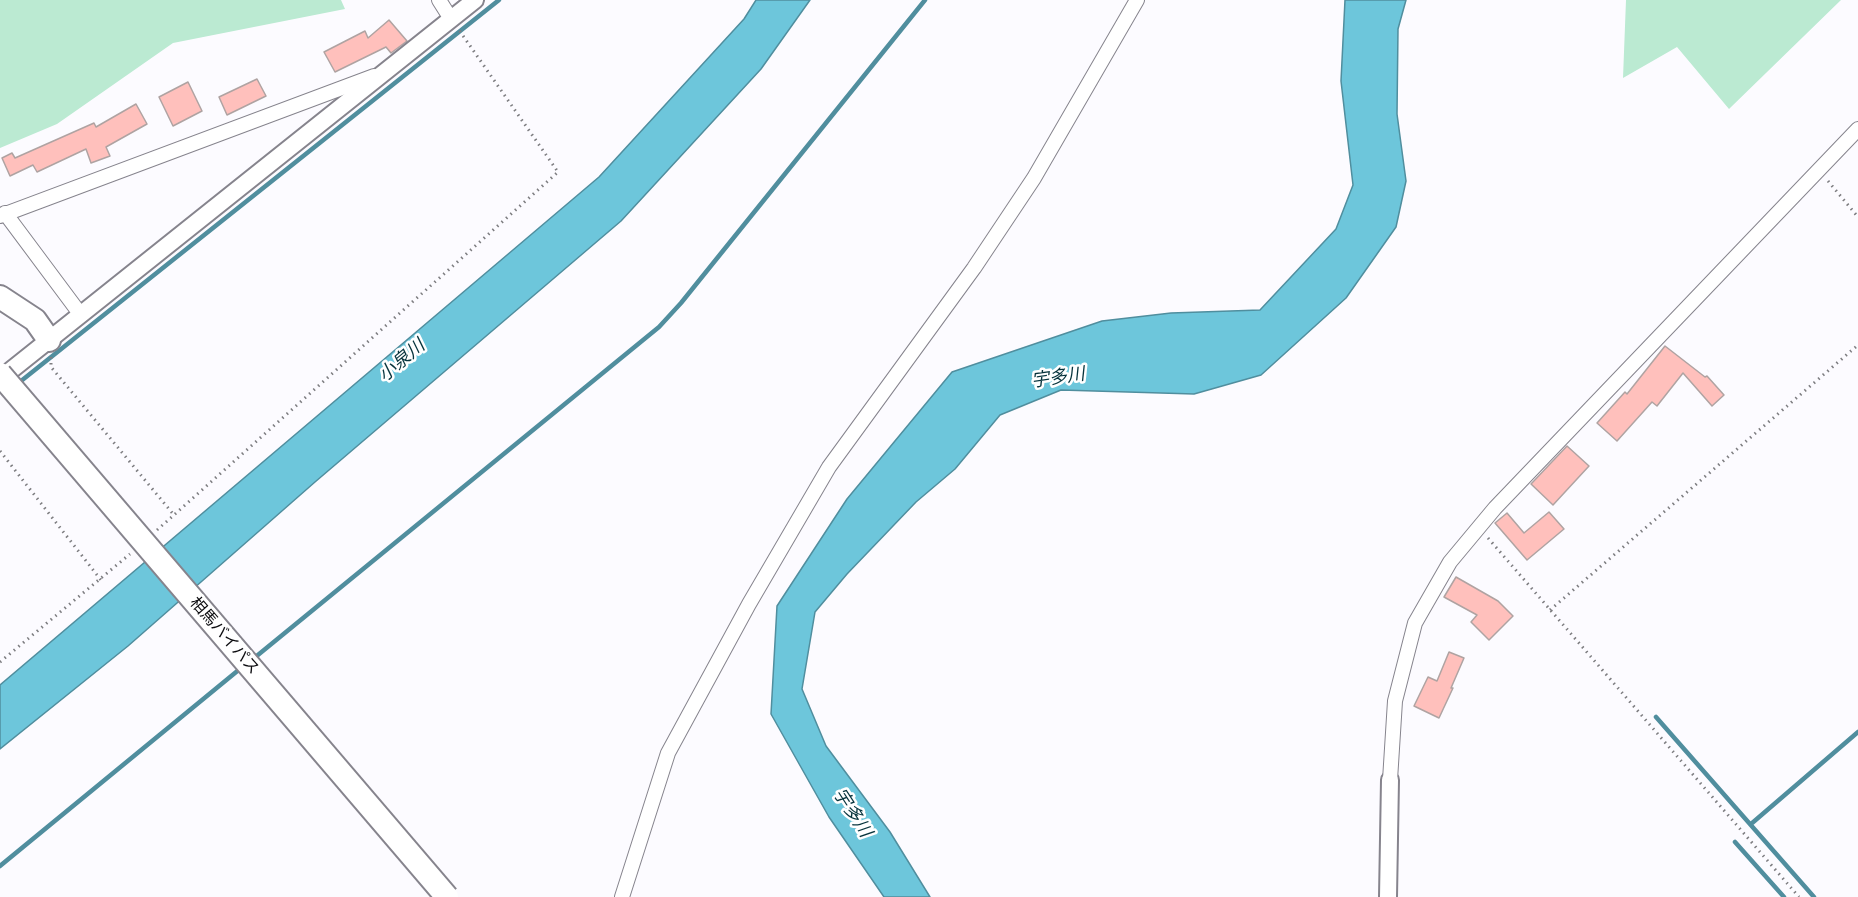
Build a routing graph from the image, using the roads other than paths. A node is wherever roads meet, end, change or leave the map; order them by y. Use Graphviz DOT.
graph roads {
  1 [pos="439,0"];
  2 [pos="475,0"];
  3 [pos="1137,0"];
  4 [pos="452,19"];
  5 [pos="382,73"];
  6 [pos="1858,129"];
  7 [pos="2,215"];
  8 [pos="0,297"];
  9 [pos="81,315"];
  10 [pos="49,340"];
  11 [pos="0,377"];
  12 [pos="1390,780"];
  13 [pos="447,897"];
  14 [pos="622,897"];
  15 [pos="1388,897"];
  1 -- 4 [label="street"];
  2 -- 4 [label="street"];
  3 -- 14 [label="street"];
  4 -- 5 [label="street"];
  5 -- 7 [label="street"];
  5 -- 9 [label="street"];
  6 -- 12 [label="street"];
  7 -- 9 [label="street"];
  8 -- 10 [label="highway"];
  9 -- 10 [label="street"];
  10 -- 11 [label="street"];
  11 -- 13 [label="highway, 相馬バイパス, bridge"];
  12 -- 15 [label="street"];
}
